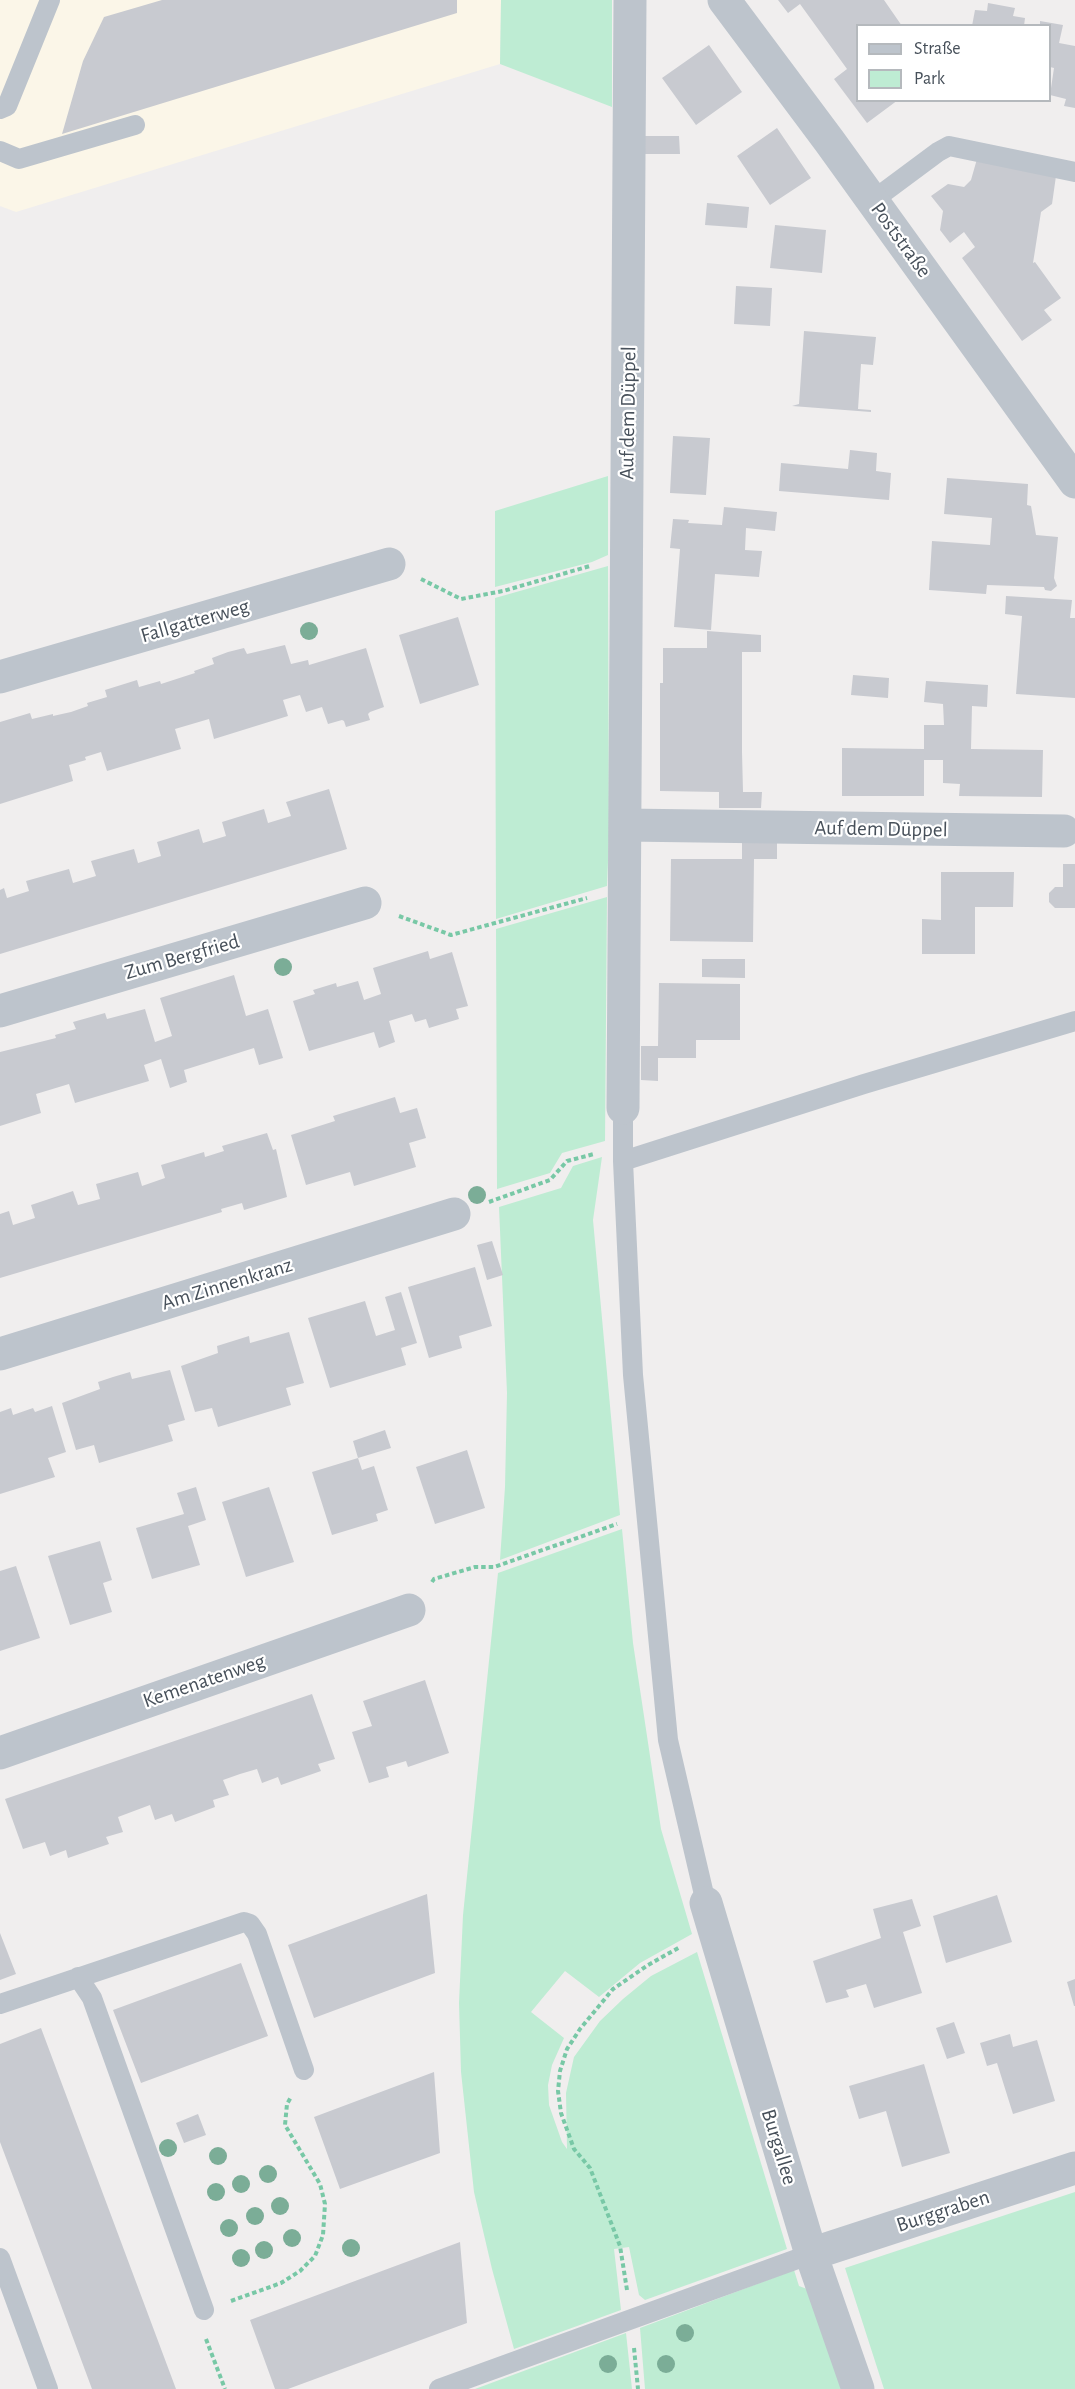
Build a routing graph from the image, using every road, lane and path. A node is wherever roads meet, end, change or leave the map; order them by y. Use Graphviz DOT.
graph roads {
  1 [pos="50,0"];
  2 [pos="630,0"];
  3 [pos="724,0"];
  4 [pos="0,109"];
  5 [pos="135,124"];
  6 [pos="0,151"];
  7 [pos="1075,172"];
  8 [pos="872,201"];
  9 [pos="1075,482"];
  10 [pos="626,558"];
  11 [pos="389,564"];
  12 [pos="0,677"];
  13 [pos="626,825"];
  14 [pos="1064,831"];
  15 [pos="625,890"];
  16 [pos="365,903"];
  17 [pos="0,1011"];
  18 [pos="1075,1021"];
  19 [pos="623,1108"];
  20 [pos="623,1154"];
  21 [pos="454,1214"];
  22 [pos="0,1354"];
  23 [pos="646,1514"];
  24 [pos="409,1610"];
  25 [pos="0,1753"];
  26 [pos="710,1918"];
  27 [pos="78,1977"];
  28 [pos="0,2004"];
  29 [pos="304,2070"];
  30 [pos="1075,2168"];
  31 [pos="811,2254"];
  32 [pos="0,2258"];
  33 [pos="204,2310"];
  34 [pos="632,2318"];
  35 [pos="48,2389"];
  36 [pos="225,2389"];
  37 [pos="439,2389"];
  38 [pos="858,2389"];
  1 -- 4 [label="lane"];
  2 -- 10 [label="street, Auf dem Düppel"];
  3 -- 8 [label="street, Poststraße"];
  5 -- 6 [label="lane"];
  7 -- 8 [label="lane"];
  8 -- 9 [label="street, Poststraße"];
  10 -- 11 [label="path"];
  10 -- 13 [label="street, Auf dem Düppel"];
  11 -- 12 [label="street, Fallgatterweg"];
  13 -- 14 [label="street, Auf dem Düppel"];
  13 -- 15 [label="street, Auf dem Düppel"];
  15 -- 16 [label="path"];
  15 -- 19 [label="street, Auf dem Düppel"];
  16 -- 17 [label="street, Zum Bergfried"];
  18 -- 20 [label="lane"];
  19 -- 20 [label="lane"];
  20 -- 21 [label="path"];
  20 -- 23 [label="lane"];
  21 -- 22 [label="street, Am Zinnenkranz"];
  23 -- 24 [label="path"];
  23 -- 26 [label="lane"];
  24 -- 25 [label="street, Kemenatenweg"];
  26 -- 31 [label="street, Burgallee"];
  26 -- 34 [label="path"];
  27 -- 28 [label="lane"];
  27 -- 29 [label="lane"];
  27 -- 33 [label="lane"];
  29 -- 33 [label="path"];
  30 -- 31 [label="street, Burggraben"];
  31 -- 34 [label="lane"];
  31 -- 38 [label="street, Burgallee"];
  32 -- 35 [label="lane"];
  33 -- 36 [label="path"];
  34 -- 37 [label="lane"];
}
